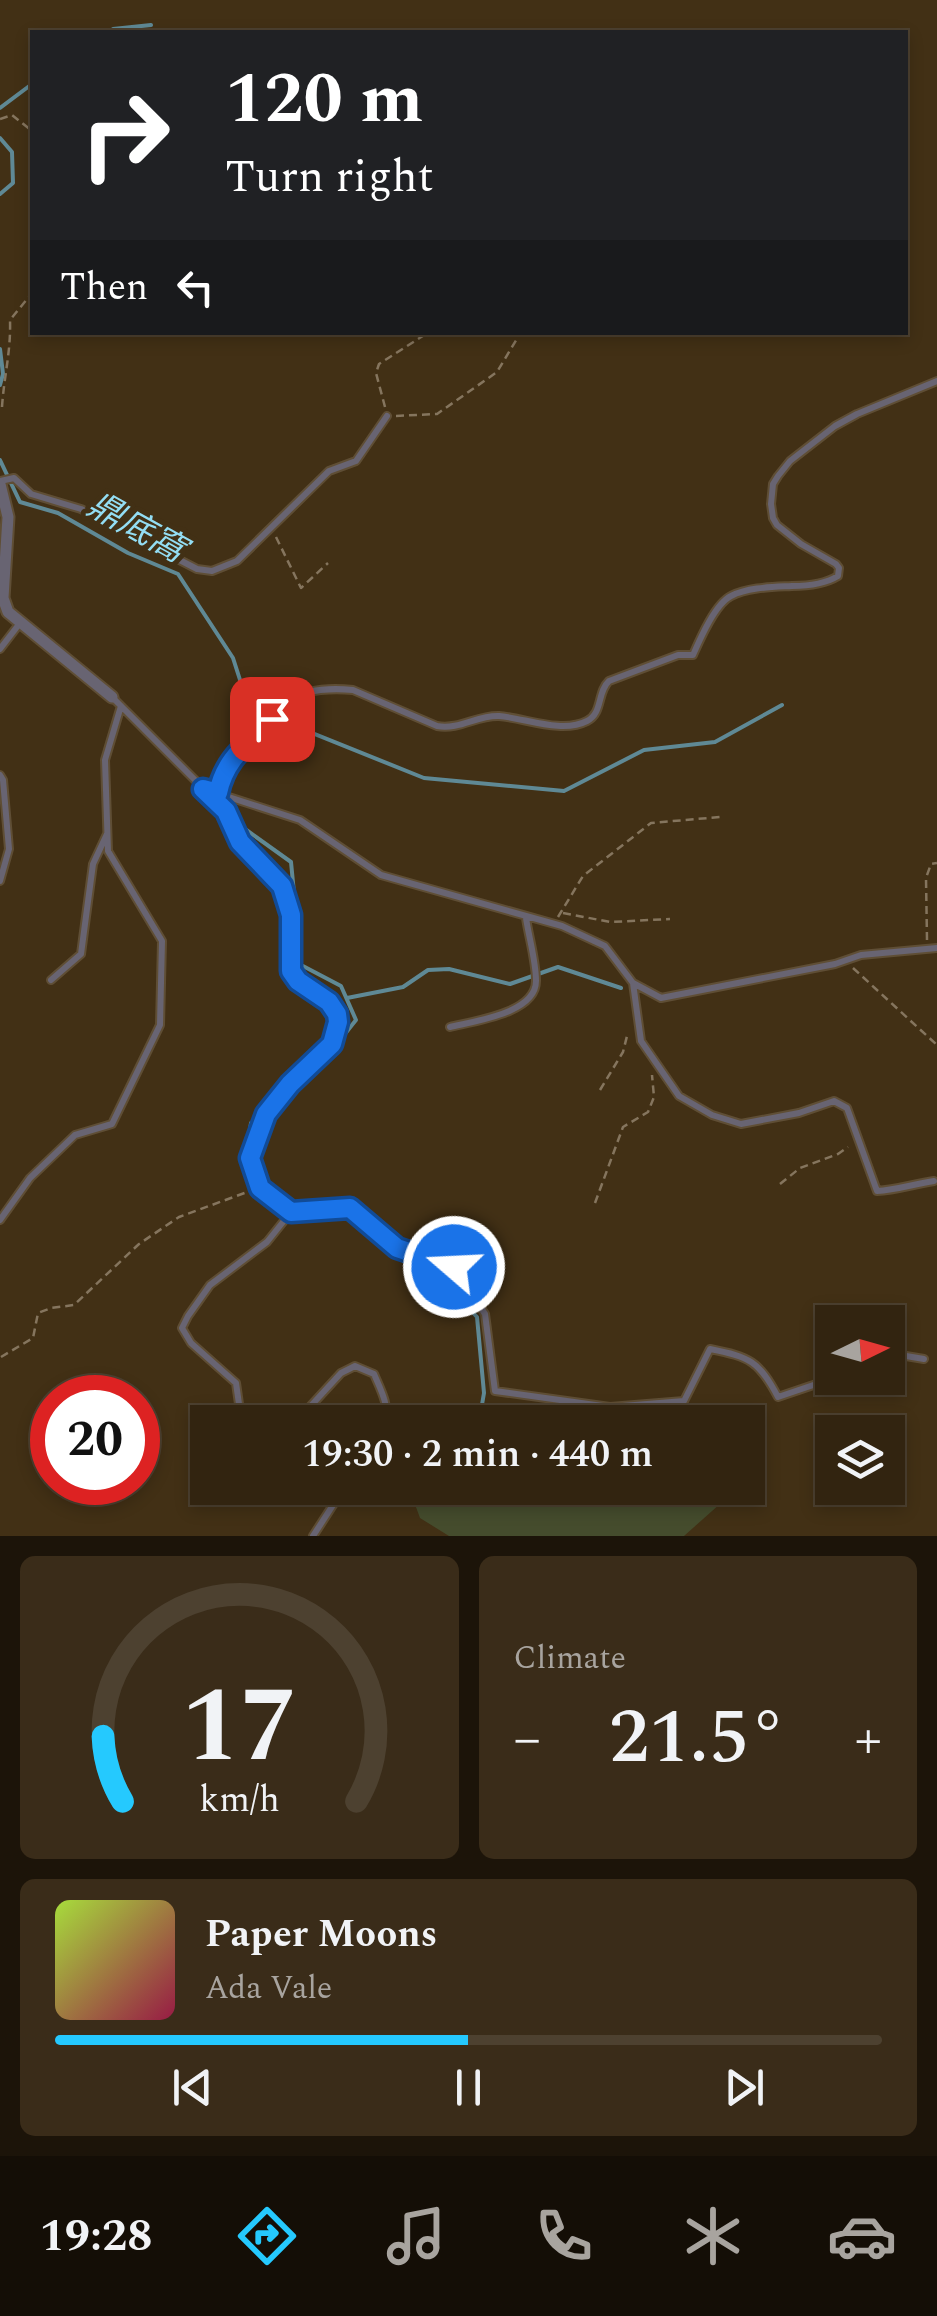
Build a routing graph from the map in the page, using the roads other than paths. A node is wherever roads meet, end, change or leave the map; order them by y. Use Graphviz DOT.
graph roads {
  1 [pos="937,381"];
  2 [pos="387,416"];
  3 [pos="0,483"];
  4 [pos="2,502"];
  5 [pos="20,623"];
  6 [pos="0,648"];
  7 [pos="116,701"];
  8 [pos="0,775"];
  9 [pos="203,789"];
  10 [pos="218,793"];
  11 [pos="108,834"];
  12 [pos="0,881"];
  13 [pos="526,917"];
  14 [pos="937,948"];
  15 [pos="50,980"];
  16 [pos="633,983"];
  17 [pos="450,1027"];
  18 [pos="934,1181"];
  19 [pos="291,1212"];
  20 [pos="0,1220"];
  21 [pos="905,1356"];
  22 [pos="924,1359"];
  23 [pos="815,1385"];
  24 [pos="239,1405"];
  25 [pos="311,1405"];
  26 [pos="386,1405"];
  27 [pos="333,1505"];
  28 [pos="312,1536"];
  1 -- 10 [label="lane"];
  2 -- 3 [label="lane"];
  3 -- 4 [label="street"];
  4 -- 5 [label="street"];
  5 -- 6 [label="lane"];
  5 -- 7 [label="street"];
  7 -- 9 [label="lane"];
  7 -- 11 [label="lane"];
  8 -- 12 [label="lane"];
  9 -- 10 [label="lane"];
  9 -- 19 [label="lane"];
  10 -- 13 [label="lane"];
  11 -- 15 [label="lane"];
  11 -- 20 [label="lane"];
  13 -- 16 [label="lane"];
  13 -- 17 [label="lane"];
  14 -- 16 [label="lane"];
  16 -- 18 [label="lane"];
  19 -- 23 [label="lane"];
  19 -- 24 [label="lane"];
  21 -- 22 [label="lane"];
  25 -- 26 [label="lane"];
  27 -- 28 [label="lane"];
}
